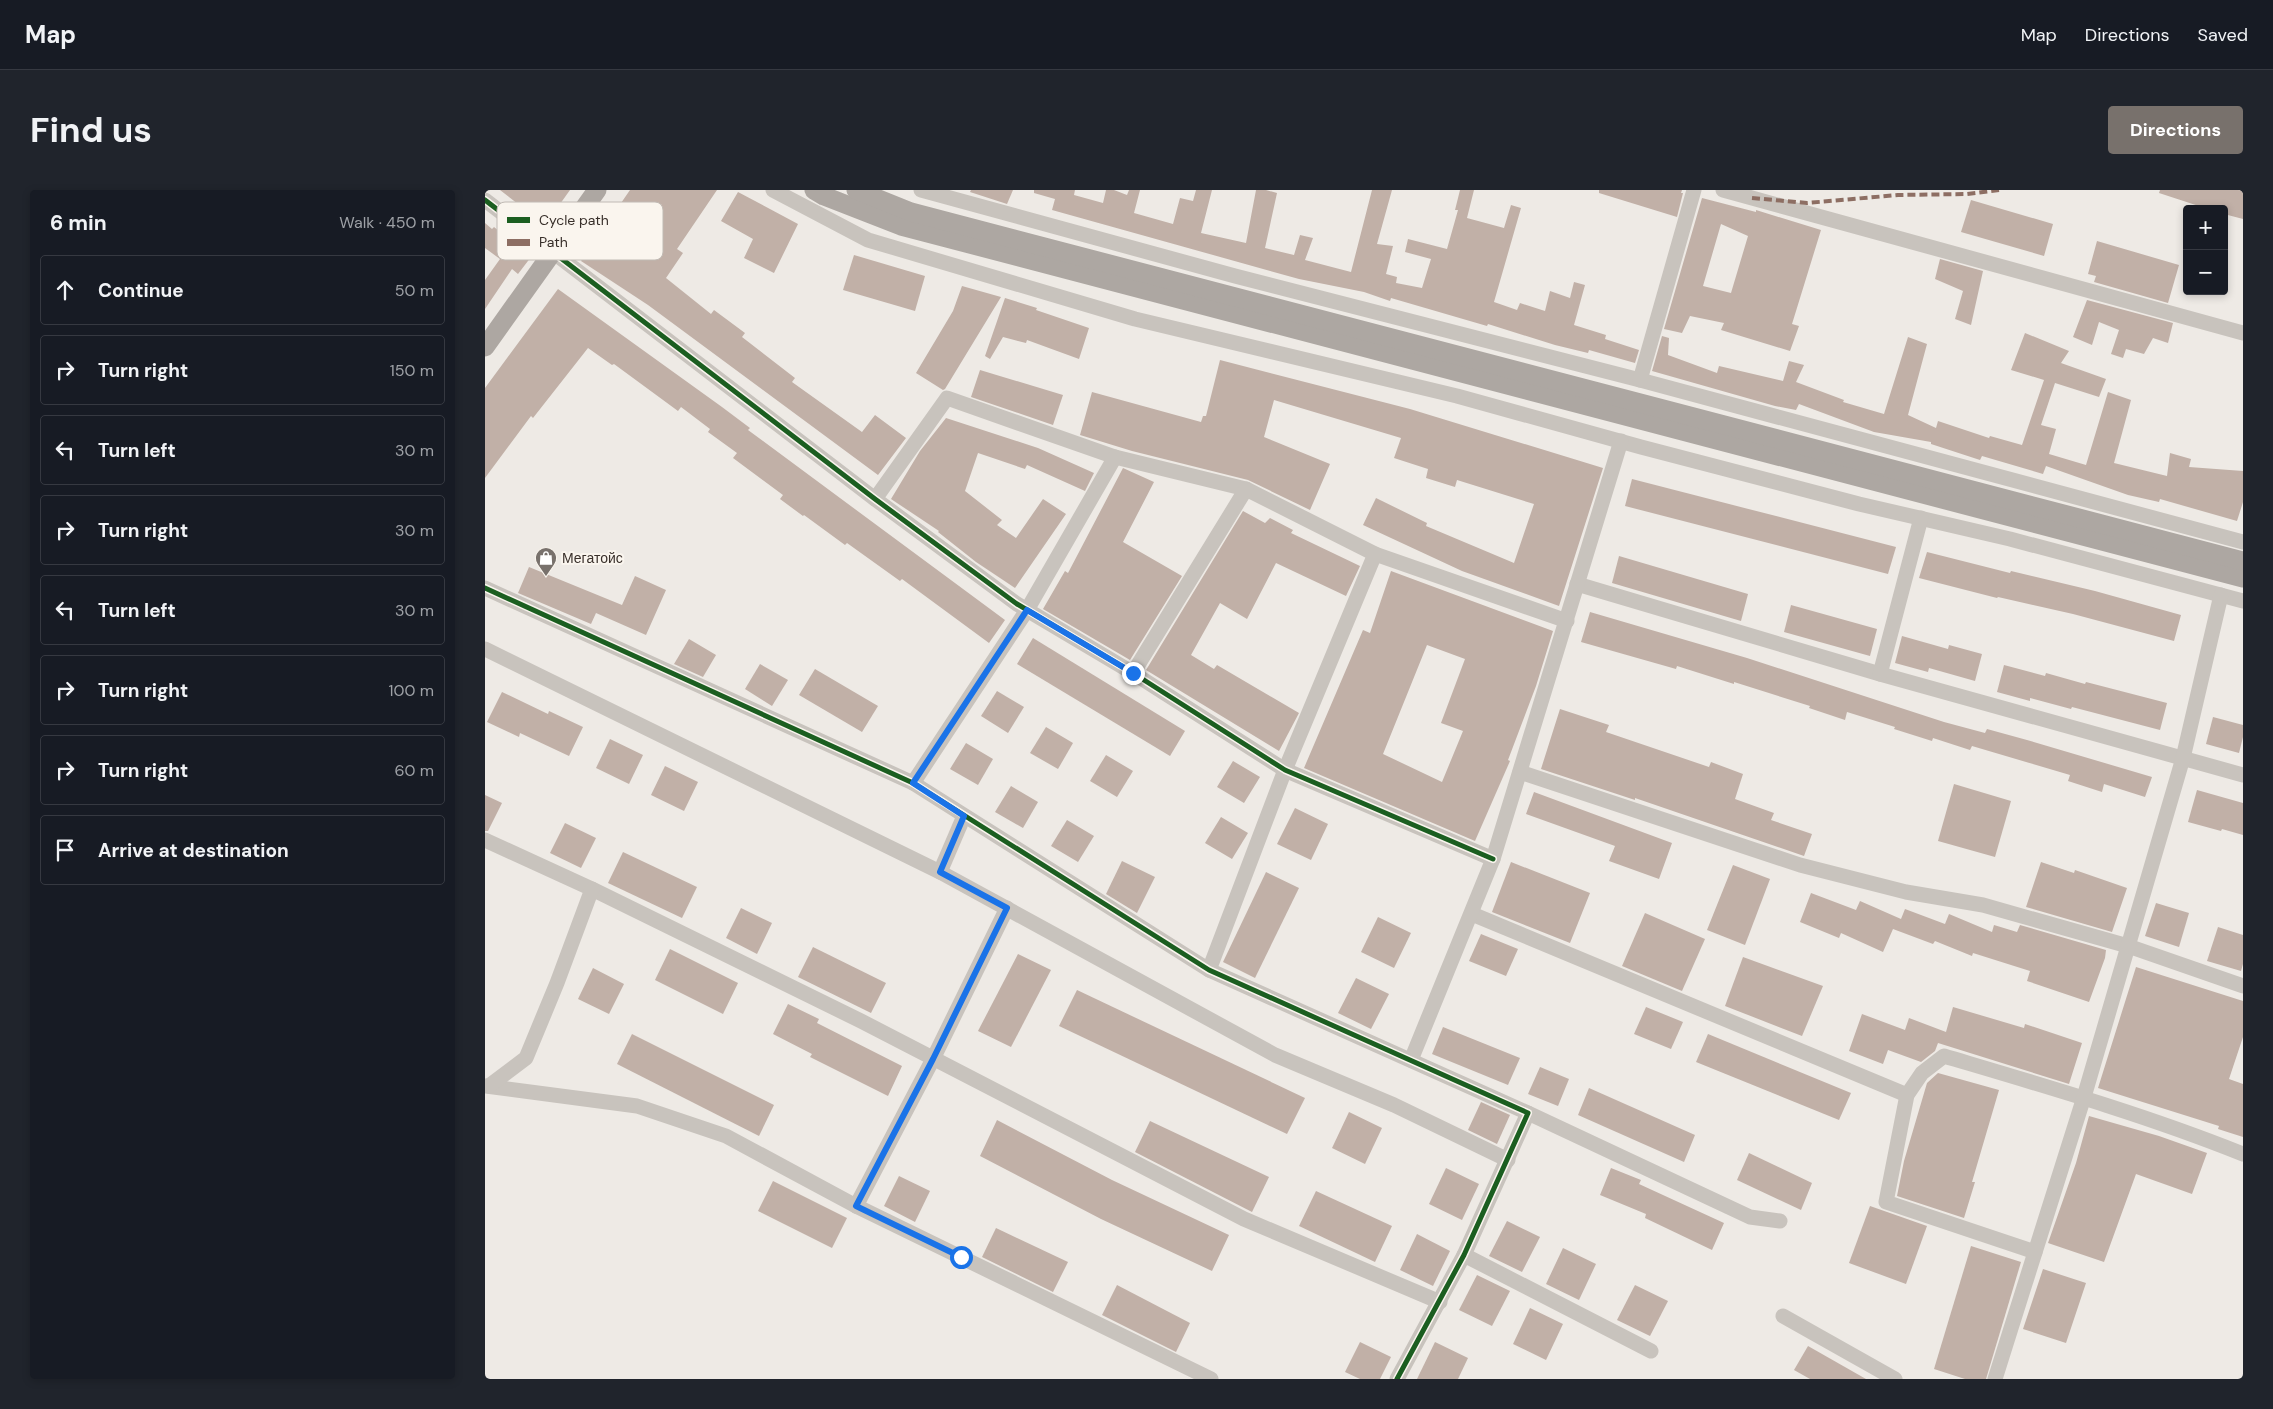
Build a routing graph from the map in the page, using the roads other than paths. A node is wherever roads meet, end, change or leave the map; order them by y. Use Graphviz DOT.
graph roads {
  1 [pos="597,190"];
  2 [pos="773,190"];
  3 [pos="814,190"];
  4 [pos="856,190"];
  5 [pos="921,190"];
  6 [pos="1694,190"];
  7 [pos="1723,190"];
  8 [pos="485,200"];
  9 [pos="589,202"];
  10 [pos="497,209"];
  11 [pos="548,260"];
  12 [pos="564,260"];
  13 [pos="2243,333"];
  14 [pos="485,347"];
  15 [pos="1639,380"];
  16 [pos="1621,441"];
  17 [pos="1115,457"];
  18 [pos="1246,489"];
  19 [pos="875,499"];
  20 [pos="1921,518"];
  21 [pos="2241,537"];
  22 [pos="1375,554"];
  23 [pos="2243,561"];
  24 [pos="2243,578"];
  25 [pos="1577,584"];
  26 [pos="485,588"];
  27 [pos="2221,595"];
  28 [pos="2243,601"];
  29 [pos="1027,610"];
  30 [pos="1567,621"];
  31 [pos="485,649"];
  32 [pos="1133,673"];
  33 [pos="1880,674"];
  34 [pos="2183,758"];
  35 [pos="1285,770"];
  36 [pos="1521,772"];
  37 [pos="2243,775"];
  38 [pos="913,783"];
  39 [pos="964,816"];
  40 [pos="485,840"];
  41 [pos="1493,859"];
  42 [pos="940,872"];
  43 [pos="593,889"];
  44 [pos="1007,908"];
  45 [pos="1472,914"];
  46 [pos="2128,946"];
  47 [pos="1209,970"];
  48 [pos="2243,986"];
  49 [pos="933,1059"];
  50 [pos="1411,1060"];
  51 [pos="487,1086"];
  52 [pos="1907,1095"];
  53 [pos="2084,1097"];
  54 [pos="1528,1113"];
  55 [pos="2243,1154"];
  56 [pos="1508,1160"];
  57 [pos="856,1206"];
  58 [pos="1780,1220"];
  59 [pos="2035,1252"];
  60 [pos="1464,1255"];
  61 [pos="1440,1302"];
  62 [pos="1783,1316"];
  63 [pos="1651,1351"];
  64 [pos="1211,1379"];
  65 [pos="1397,1379"];
  66 [pos="1895,1379"];
  67 [pos="1995,1379"];
  1 -- 9 [label="main road"];
  2 -- 16 [label="street"];
  3 -- 24 [label="main road"];
  4 -- 23 [label="main road"];
  5 -- 15 [label="street"];
  6 -- 15 [label="street"];
  7 -- 13 [label="street"];
  8 -- 10 [label="street"];
  11 -- 14 [label="main road"];
  12 -- 19 [label="street"];
  15 -- 21 [label="street"];
  16 -- 20 [label="street"];
  16 -- 25 [label="street"];
  17 -- 18 [label="street"];
  17 -- 19 [label="street"];
  17 -- 29 [label="street"];
  18 -- 22 [label="street"];
  18 -- 32 [label="street"];
  19 -- 29 [label="street"];
  20 -- 27 [label="street"];
  20 -- 33 [label="street"];
  22 -- 30 [label="street"];
  22 -- 35 [label="street"];
  25 -- 30 [label="street"];
  25 -- 33 [label="street"];
  26 -- 38 [label="street"];
  27 -- 28 [label="street"];
  27 -- 34 [label="street"];
  29 -- 32 [label="street"];
  29 -- 38 [label="street"];
  30 -- 36 [label="street"];
  31 -- 42 [label="street"];
  32 -- 35 [label="street"];
  33 -- 34 [label="street"];
  34 -- 37 [label="street"];
  34 -- 46 [label="street"];
  35 -- 41 [label="street"];
  35 -- 47 [label="street"];
  36 -- 41 [label="street"];
  36 -- 46 [label="street"];
  38 -- 39 [label="street"];
  39 -- 42 [label="street"];
  39 -- 47 [label="street"];
  40 -- 43 [label="street"];
  41 -- 45 [label="street"];
  42 -- 44 [label="street"];
  43 -- 49 [label="street"];
  43 -- 51 [label="street"];
  44 -- 49 [label="street"];
  44 -- 56 [label="street"];
  45 -- 50 [label="street"];
  45 -- 52 [label="street"];
  46 -- 48 [label="street"];
  46 -- 53 [label="street"];
  47 -- 50 [label="street"];
  49 -- 57 [label="street"];
  49 -- 61 [label="street"];
  50 -- 54 [label="street"];
  51 -- 57 [label="street"];
  52 -- 53 [label="street"];
  52 -- 59 [label="street"];
  53 -- 55 [label="street"];
  53 -- 59 [label="street"];
  54 -- 56 [label="street"];
  54 -- 58 [label="street"];
  56 -- 60 [label="street"];
  57 -- 64 [label="street"];
  59 -- 67 [label="street"];
  60 -- 61 [label="street"];
  60 -- 63 [label="street"];
  61 -- 65 [label="street"];
  62 -- 66 [label="street"];
}
